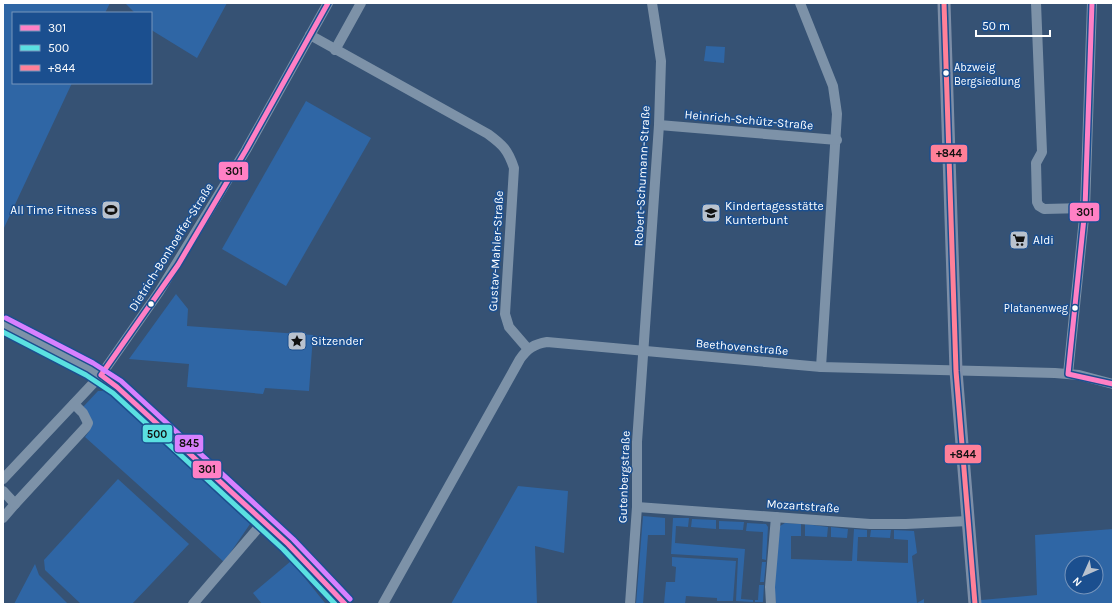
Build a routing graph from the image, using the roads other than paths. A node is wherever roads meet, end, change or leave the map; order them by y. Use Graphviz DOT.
graph roads {
  1 [pos="328,3"];
  2 [pos="361,3"];
  3 [pos="652,3"];
  4 [pos="800,3"];
  5 [pos="944,3"];
  6 [pos="1036,3"];
  7 [pos="1092,3"];
  8 [pos="310,35"];
  9 [pos="335,50"];
  10 [pos="659,125"];
  11 [pos="837,140"];
  12 [pos="1085,208"];
  13 [pos="3,324"];
  14 [pos="528,349"];
  15 [pos="644,350"];
  16 [pos="821,367"];
  17 [pos="956,371"];
  18 [pos="1068,374"];
  19 [pos="101,375"];
  20 [pos="1113,384"];
  21 [pos="74,404"];
  22 [pos="3,480"];
  23 [pos="3,491"];
  24 [pos="16,504"];
  25 [pos="637,508"];
  26 [pos="776,517"];
  27 [pos="3,518"];
  28 [pos="264,521"];
  29 [pos="968,521"];
  30 [pos="193,604"];
  31 [pos="345,604"];
  32 [pos="383,604"];
  33 [pos="630,604"];
  34 [pos="771,604"];
  35 [pos="975,604"];
  1 -- 8 [label="street, Dietrich-Bonhoeffer-Straße"];
  2 -- 9 [label="street"];
  3 -- 10 [label="street, Robert-Schumann-Straße"];
  4 -- 11 [label="street"];
  5 -- 17 [label="main road"];
  6 -- 12 [label="street"];
  7 -- 12 [label="street"];
  8 -- 9 [label="street, Gustav-Mahler-Straße"];
  8 -- 19 [label="street, Dietrich-Bonhoeffer-Straße"];
  9 -- 14 [label="street, Gustav-Mahler-Straße"];
  10 -- 11 [label="street, Heinrich-Schütz-Straße"];
  10 -- 15 [label="street, Robert-Schumann-Straße"];
  11 -- 16 [label="street"];
  12 -- 18 [label="street"];
  13 -- 19 [label="street"];
  14 -- 15 [label="street, Beethovenstraße"];
  14 -- 32 [label="street"];
  15 -- 16 [label="street, Beethovenstraße"];
  15 -- 25 [label="street, Gutenbergstraße"];
  16 -- 17 [label="street, Beethovenstraße"];
  17 -- 18 [label="street, Beethovenstraße"];
  17 -- 29 [label="main road"];
  18 -- 20 [label="street, Beethovenstraße"];
  19 -- 21 [label="street, Dietrich-Bonhoeffer-Straße"];
  19 -- 28 [label="street"];
  21 -- 22 [label="street, Dietrich-Bonhoeffer-Straße"];
  21 -- 24 [label="street"];
  23 -- 24 [label="street"];
  24 -- 27 [label="street"];
  25 -- 26 [label="street, Mozartstraße"];
  25 -- 33 [label="street, Gutenbergstraße"];
  26 -- 29 [label="street, Mozartstraße"];
  26 -- 34 [label="street"];
  28 -- 30 [label="street"];
  28 -- 31 [label="street"];
  29 -- 35 [label="main road"];
}
